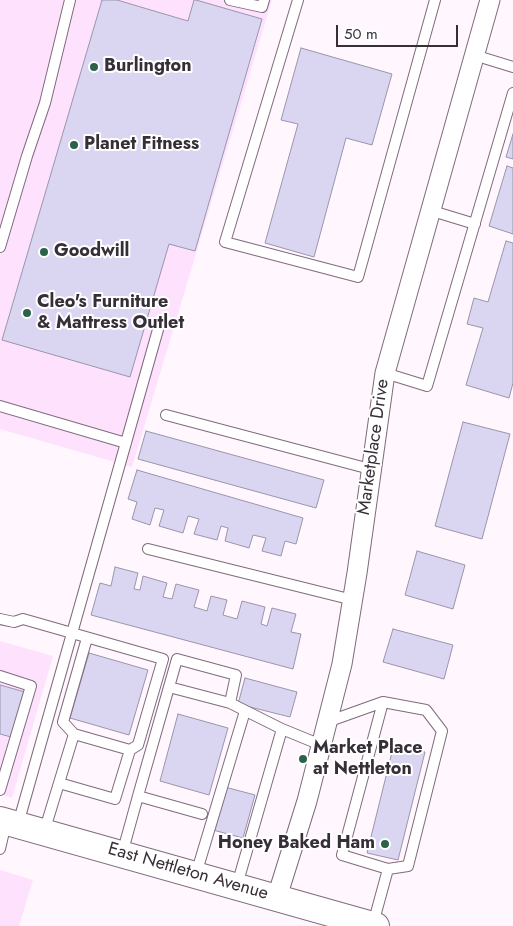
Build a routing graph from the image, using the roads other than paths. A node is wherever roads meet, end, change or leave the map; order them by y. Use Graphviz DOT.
graph roads {
  1 [pos="70,0"];
  2 [pos="230,0"];
  3 [pos="264,0"];
  4 [pos="298,0"];
  5 [pos="435,0"];
  6 [pos="490,0"];
  7 [pos="474,55"];
  8 [pos="513,66"];
  9 [pos="513,93"];
  10 [pos="429,210"];
  11 [pos="475,224"];
  12 [pos="0,247"];
  13 [pos="159,326"];
  14 [pos="384,373"];
  15 [pos="0,406"];
  16 [pos="166,415"];
  17 [pos="126,443"];
  18 [pos="370,469"];
  19 [pos="148,549"];
  20 [pos="353,600"];
  21 [pos="0,619"];
  22 [pos="73,634"];
  23 [pos="87,638"];
  24 [pos="0,676"];
  25 [pos="169,687"];
  26 [pos="383,702"];
  27 [pos="230,703"];
  28 [pos="245,711"];
  29 [pos="327,722"];
  30 [pos="282,729"];
  31 [pos="74,734"];
  32 [pos="321,745"];
  33 [pos="130,750"];
  34 [pos="59,783"];
  35 [pos="0,790"];
  36 [pos="138,796"];
  37 [pos="202,814"];
  38 [pos="8,822"];
  39 [pos="44,832"];
  40 [pos="0,849"];
  41 [pos="122,854"];
  42 [pos="388,869"];
  43 [pos="196,874"];
  44 [pos="237,885"];
  45 [pos="277,897"];
  46 [pos="374,926"];
  1 -- 12 [label="lane"];
  2 -- 3 [label="lane"];
  4 -- 5 [label="lane"];
  6 -- 7 [label="street, Marketplace Drive"];
  7 -- 8 [label="lane"];
  7 -- 10 [label="street, Marketplace Drive"];
  9 -- 11 [label="lane"];
  10 -- 11 [label="lane"];
  10 -- 14 [label="street, Marketplace Drive"];
  11 -- 14 [label="lane"];
  13 -- 17 [label="lane"];
  14 -- 18 [label="street, Marketplace Drive"];
  15 -- 17 [label="lane"];
  16 -- 18 [label="lane"];
  17 -- 22 [label="lane"];
  18 -- 20 [label="street, Marketplace Drive"];
  19 -- 20 [label="lane"];
  20 -- 29 [label="street, Marketplace Drive"];
  21 -- 22 [label="lane"];
  22 -- 23 [label="lane"];
  22 -- 38 [label="lane"];
  23 -- 31 [label="lane"];
  23 -- 33 [label="lane"];
  24 -- 35 [label="lane"];
  25 -- 27 [label="lane"];
  25 -- 27 [label="lane"];
  25 -- 36 [label="lane"];
  26 -- 29 [label="lane"];
  26 -- 42 [label="lane"];
  26 -- 42 [label="lane"];
  27 -- 28 [label="lane"];
  28 -- 30 [label="lane"];
  28 -- 43 [label="lane"];
  29 -- 32 [label="street, Marketplace Drive"];
  30 -- 32 [label="lane"];
  30 -- 44 [label="lane"];
  31 -- 33 [label="lane"];
  31 -- 34 [label="lane"];
  32 -- 45 [label="street, Marketplace Drive"];
  33 -- 34 [label="lane"];
  34 -- 39 [label="lane"];
  36 -- 37 [label="lane"];
  36 -- 41 [label="lane"];
  38 -- 39 [label="main road, East Nettleton Avenue"];
  38 -- 40 [label="lane"];
  39 -- 41 [label="main road, East Nettleton Avenue"];
  41 -- 43 [label="main road, East Nettleton Avenue"];
  42 -- 46 [label="lane"];
  43 -- 44 [label="main road, East Nettleton Avenue"];
  44 -- 45 [label="main road, East Nettleton Avenue"];
  45 -- 46 [label="main road, East Nettleton Avenue"];
}
